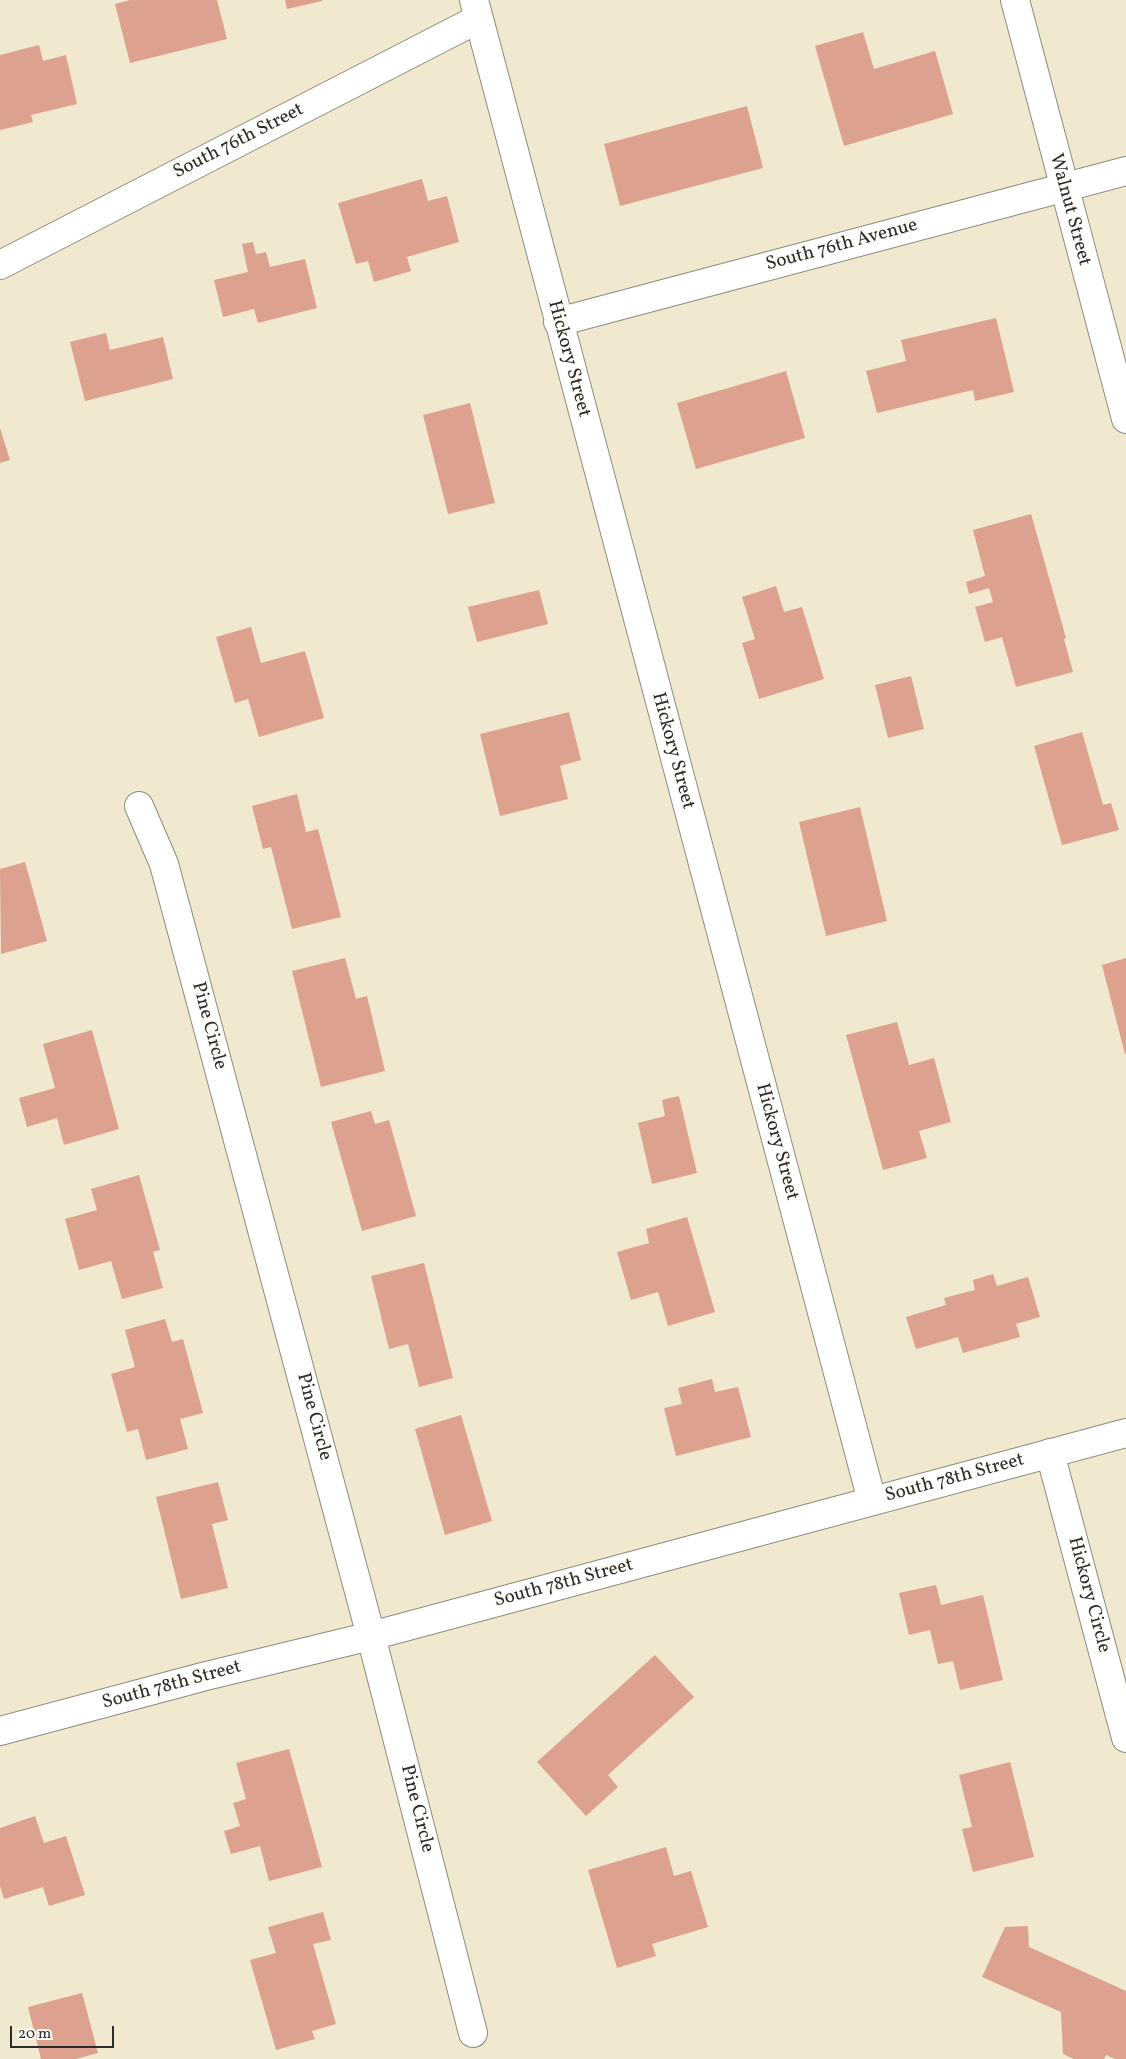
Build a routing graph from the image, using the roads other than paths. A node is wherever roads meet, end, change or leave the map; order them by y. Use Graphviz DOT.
graph roads {
  1 [pos="1014,0"];
  2 [pos="476,9"];
  3 [pos="1126,171"];
  4 [pos="1063,188"];
  5 [pos="0,265"];
  6 [pos="558,322"];
  7 [pos="1126,420"];
  8 [pos="139,806"];
  9 [pos="1126,1433"];
  10 [pos="1050,1453"];
  11 [pos="872,1501"];
  12 [pos="372,1636"];
  13 [pos="0,1731"];
  14 [pos="1126,1738"];
  15 [pos="473,2033"];
  1 -- 4 [label="street, Walnut Street"];
  2 -- 5 [label="street, South 76th Street"];
  2 -- 6 [label="street, Hickory Street"];
  3 -- 4 [label="street, South 76th Avenue"];
  4 -- 6 [label="street, South 76th Avenue"];
  4 -- 7 [label="street, Walnut Street"];
  6 -- 11 [label="street, Hickory Street"];
  8 -- 12 [label="street, Pine Circle"];
  9 -- 10 [label="street, South 78th Street"];
  10 -- 11 [label="street, South 78th Street"];
  10 -- 14 [label="street, Hickory Circle"];
  11 -- 12 [label="street, South 78th Street"];
  12 -- 13 [label="street, South 78th Street"];
  12 -- 15 [label="street, Pine Circle"];
}
